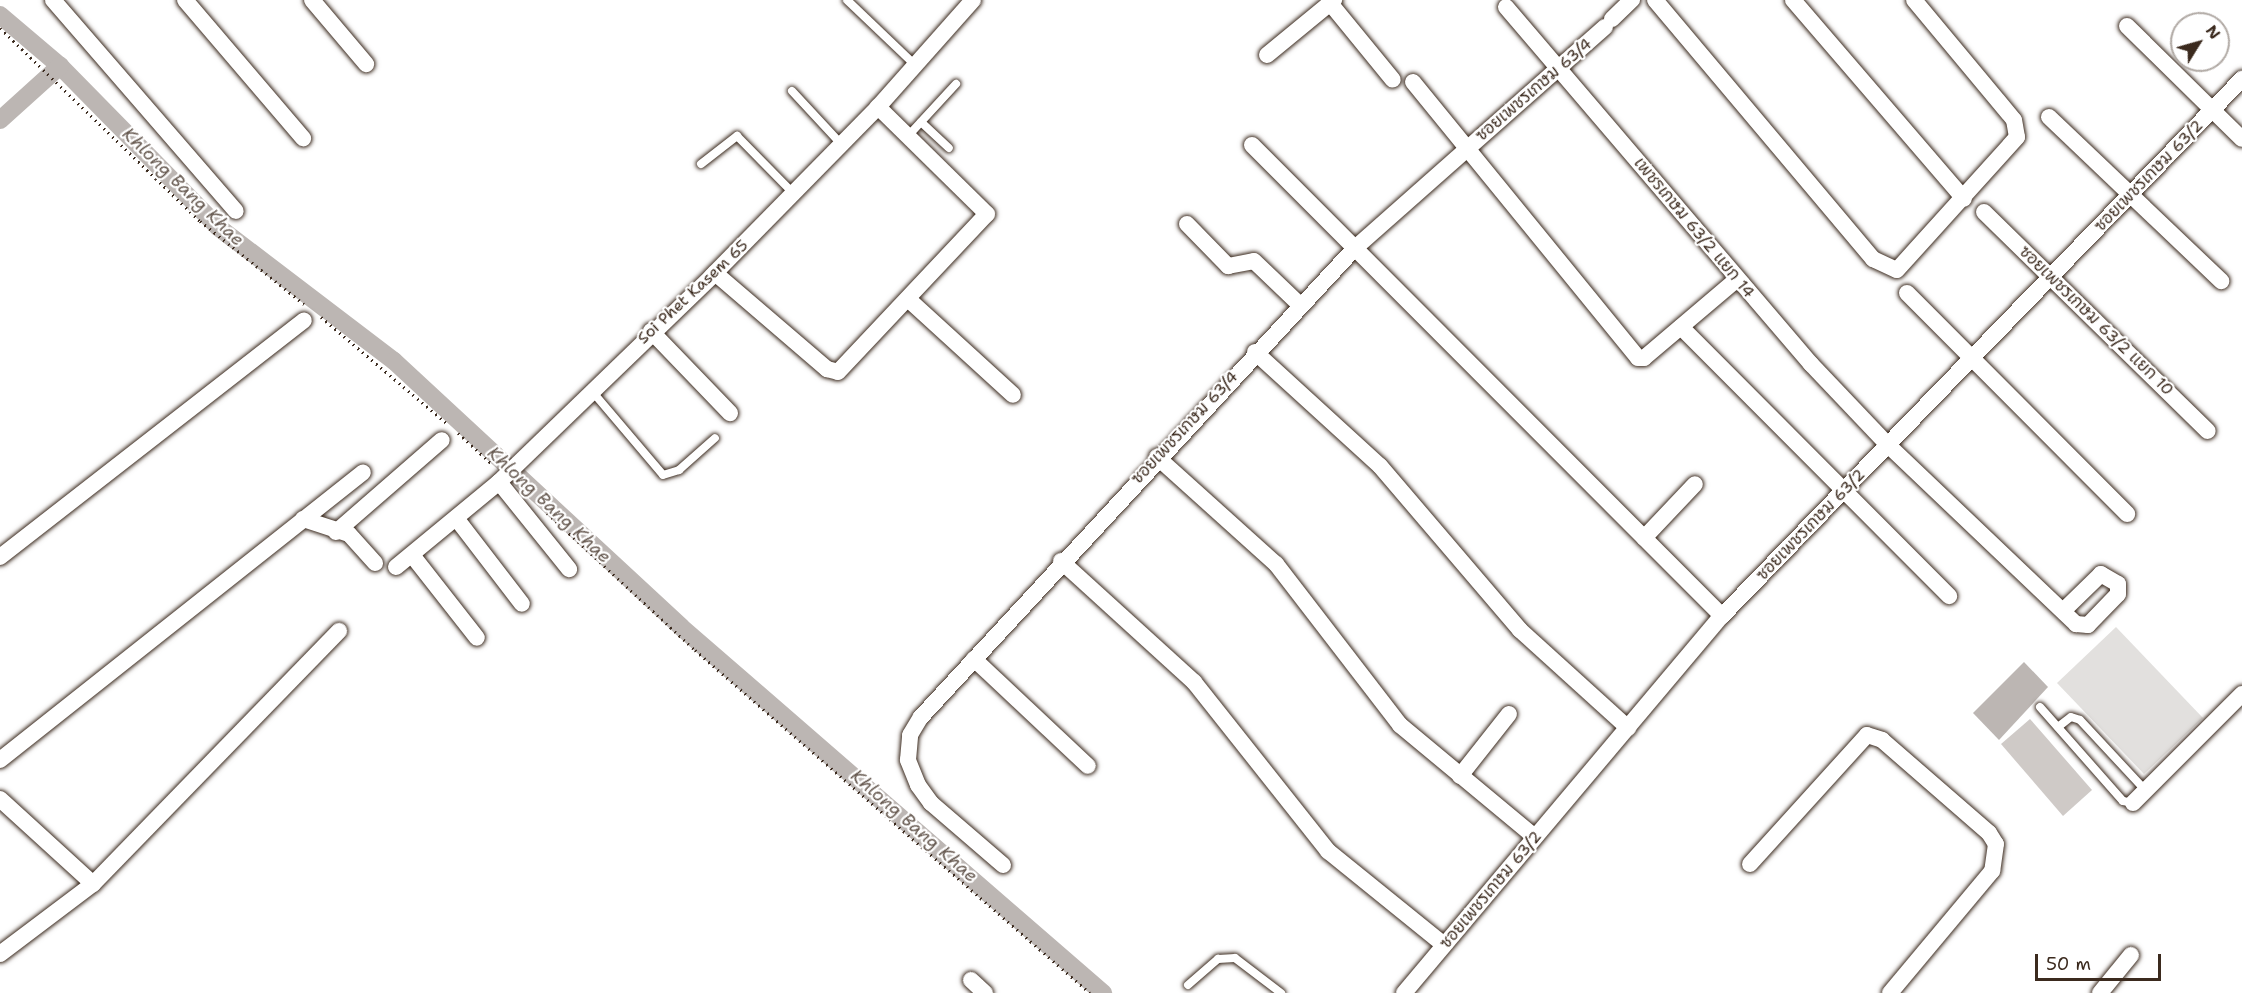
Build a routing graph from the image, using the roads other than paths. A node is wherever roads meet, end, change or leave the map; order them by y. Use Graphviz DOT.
graph roads {
  1 [pos="53,0"];
  2 [pos="185,0"];
  3 [pos="312,0"];
  4 [pos="847,0"];
  5 [pos="973,0"];
  6 [pos="1632,0"];
  7 [pos="1655,0"];
  8 [pos="1793,0"];
  9 [pos="1914,0"];
  10 [pos="1332,1"];
  11 [pos="1506,7"];
  12 [pos="2127,26"];
  13 [pos="1267,55"];
  14 [pos="366,64"];
  15 [pos="915,65"];
  16 [pos="1558,69"];
  17 [pos="2242,78"];
  18 [pos="1393,80"];
  19 [pos="1413,82"];
  20 [pos="956,84"];
  21 [pos="792,91"];
  22 [pos="878,107"];
  23 [pos="2213,110"];
  24 [pos="2049,117"];
  25 [pos="921,122"];
  26 [pos="908,136"];
  27 [pos="303,138"];
  28 [pos="2242,139"];
  29 [pos="841,144"];
  30 [pos="1252,145"];
  31 [pos="949,148"];
  32 [pos="1467,149"];
  33 [pos="702,164"];
  34 [pos="794,194"];
  35 [pos="2133,194"];
  36 [pos="1964,199"];
  37 [pos="236,212"];
  38 [pos="1984,212"];
  39 [pos="1187,224"];
  40 [pos="1354,249"];
  41 [pos="715,273"];
  42 [pos="2050,277"];
  43 [pos="1737,279"];
  44 [pos="2221,281"];
  45 [pos="1907,293"];
  46 [pos="908,299"];
  47 [pos="1300,305"];
  48 [pos="304,320"];
  49 [pos="1681,327"];
  50 [pos="651,331"];
  51 [pos="1255,352"];
  52 [pos="1970,361"];
  53 [pos="590,390"];
  54 [pos="1013,395"];
  55 [pos="730,413"];
  56 [pos="2208,431"];
  57 [pos="715,438"];
  58 [pos="442,440"];
  59 [pos="1888,445"];
  60 [pos="1157,457"];
  61 [pos="363,472"];
  62 [pos="499,482"];
  63 [pos="1695,484"];
  64 [pos="1844,493"];
  65 [pos="2127,514"];
  66 [pos="456,518"];
  67 [pos="303,519"];
  68 [pos="336,532"];
  69 [pos="1644,538"];
  70 [pos="412,555"];
  71 [pos="0,557"];
  72 [pos="1061,561"];
  73 [pos="375,563"];
  74 [pos="396,567"];
  75 [pos="569,569"];
  76 [pos="1949,596"];
  77 [pos="522,604"];
  78 [pos="2063,611"];
  79 [pos="1722,616"];
  80 [pos="339,631"];
  81 [pos="477,638"];
  82 [pos="974,659"];
  83 [pos="2242,694"];
  84 [pos="2040,707"];
  85 [pos="1509,714"];
  86 [pos="2058,727"];
  87 [pos="1628,728"];
  88 [pos="0,760"];
  89 [pos="1088,766"];
  90 [pos="1460,776"];
  91 [pos="2146,791"];
  92 [pos="0,799"];
  93 [pos="2133,803"];
  94 [pos="1535,837"];
  95 [pos="1750,864"];
  96 [pos="1003,865"];
  97 [pos="93,884"];
  98 [pos="1444,945"];
  99 [pos="0,954"];
  100 [pos="2131,955"];
  101 [pos="971,980"];
  102 [pos="1188,985"];
  103 [pos="985,993"];
  104 [pos="1281,993"];
  105 [pos="1404,993"];
  106 [pos="1890,993"];
  107 [pos="2100,993"];
  1 -- 37 [label="street"];
  2 -- 27 [label="street"];
  3 -- 14 [label="street"];
  4 -- 15 [label="lane"];
  5 -- 15 [label="street, Soi Phet Kasem 65"];
  6 -- 16 [label="street, ซอยเพชรเกษม 63/4"];
  7 -- 36 [label="street"];
  8 -- 36 [label="street"];
  9 -- 36 [label="street"];
  10 -- 13 [label="street"];
  10 -- 18 [label="street"];
  11 -- 16 [label="street, เพชรเกษม 63/2 แยก 14"];
  12 -- 23 [label="street"];
  15 -- 22 [label="street, Soi Phet Kasem 65"];
  16 -- 32 [label="street, ซอยเพชรเกษม 63/4"];
  16 -- 43 [label="street, เพชรเกษม 63/2 แยก 14"];
  17 -- 23 [label="street, ซอยเพชรเกษม 63/2"];
  19 -- 32 [label="street"];
  20 -- 25 [label="lane"];
  21 -- 29 [label="lane"];
  22 -- 26 [label="street"];
  22 -- 29 [label="street, Soi Phet Kasem 65"];
  23 -- 28 [label="street"];
  23 -- 35 [label="street, ซอยเพชรเกษม 63/2"];
  24 -- 35 [label="street"];
  25 -- 26 [label="lane"];
  25 -- 31 [label="lane"];
  26 -- 46 [label="street"];
  29 -- 34 [label="street, Soi Phet Kasem 65"];
  30 -- 40 [label="street"];
  32 -- 40 [label="street, ซอยเพชรเกษม 63/4"];
  32 -- 49 [label="street"];
  33 -- 34 [label="lane"];
  34 -- 41 [label="street, Soi Phet Kasem 65"];
  35 -- 42 [label="street, ซอยเพชรเกษม 63/2"];
  35 -- 44 [label="street"];
  38 -- 42 [label="street, ซอยเพชรเกษม 63/2 แยก 10"];
  39 -- 47 [label="street"];
  40 -- 47 [label="street, ซอยเพชรเกษม 63/4"];
  40 -- 69 [label="street"];
  41 -- 46 [label="street"];
  41 -- 50 [label="street, Soi Phet Kasem 65"];
  42 -- 52 [label="street, ซอยเพชรเกษม 63/2"];
  42 -- 56 [label="street, ซอยเพชรเกษม 63/2 แยก 10"];
  43 -- 49 [label="street"];
  43 -- 59 [label="street, เพชรเกษม 63/2 แยก 14"];
  45 -- 52 [label="street"];
  46 -- 54 [label="street"];
  47 -- 51 [label="street, ซอยเพชรเกษม 63/4"];
  48 -- 71 [label="street"];
  49 -- 64 [label="street"];
  50 -- 53 [label="street, Soi Phet Kasem 65"];
  50 -- 55 [label="street"];
  51 -- 60 [label="street, ซอยเพชรเกษม 63/4"];
  51 -- 87 [label="street"];
  52 -- 59 [label="street, ซอยเพชรเกษม 63/2"];
  52 -- 65 [label="street"];
  53 -- 57 [label="lane"];
  53 -- 62 [label="street, Soi Phet Kasem 65"];
  58 -- 68 [label="street"];
  59 -- 64 [label="street, ซอยเพชรเกษม 63/2"];
  59 -- 78 [label="street, เพชรเกษม 63/2 แยก 14"];
  60 -- 72 [label="street, ซอยเพชรเกษม 63/4"];
  60 -- 90 [label="street"];
  61 -- 67 [label="street"];
  62 -- 66 [label="street, Soi Phet Kasem 65"];
  62 -- 75 [label="street"];
  63 -- 69 [label="street"];
  64 -- 76 [label="street"];
  64 -- 79 [label="street, ซอยเพชรเกษม 63/2"];
  66 -- 70 [label="street, Soi Phet Kasem 65"];
  66 -- 77 [label="street"];
  67 -- 68 [label="street"];
  67 -- 88 [label="street"];
  68 -- 73 [label="street"];
  69 -- 79 [label="street"];
  70 -- 74 [label="street, Soi Phet Kasem 65"];
  70 -- 81 [label="street"];
  72 -- 82 [label="street, ซอยเพชรเกษม 63/4"];
  72 -- 98 [label="street"];
  79 -- 87 [label="street, ซอยเพชรเกษม 63/2"];
  80 -- 97 [label="street"];
  82 -- 89 [label="street"];
  82 -- 96 [label="street, ซอยเพชรเกษม 63/4"];
  83 -- 91 [label="street"];
  84 -- 86 [label="lane"];
  85 -- 90 [label="street"];
  86 -- 91 [label="lane"];
  86 -- 93 [label="lane"];
  87 -- 94 [label="street, ซอยเพชรเกษม 63/2"];
  90 -- 94 [label="street"];
  91 -- 93 [label="street"];
  92 -- 97 [label="street"];
  94 -- 98 [label="street, ซอยเพชรเกษม 63/2"];
  95 -- 106 [label="street"];
  97 -- 99 [label="street"];
  98 -- 105 [label="street, ซอยเพชรเกษม 63/2"];
  100 -- 107 [label="street"];
  101 -- 103 [label="street"];
  102 -- 104 [label="lane"];
}
